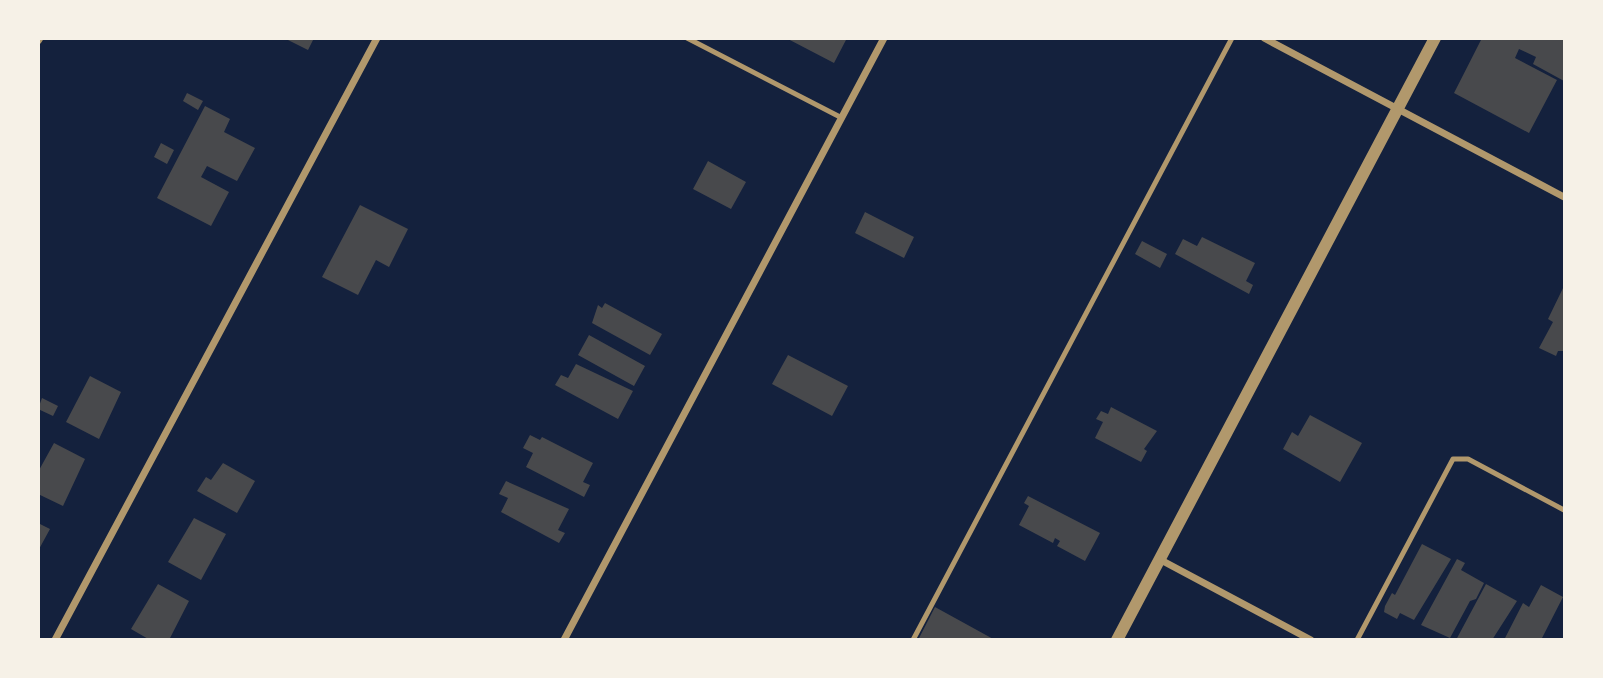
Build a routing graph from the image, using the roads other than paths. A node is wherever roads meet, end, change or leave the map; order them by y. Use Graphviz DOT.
graph roads {
  1 [pos="377,38"];
  2 [pos="687,38"];
  3 [pos="884,38"];
  4 [pos="1232,38"];
  5 [pos="1264,38"];
  6 [pos="1435,38"];
  7 [pos="1399,108"];
  8 [pos="842,118"];
  9 [pos="1564,197"];
  10 [pos="1564,510"];
  11 [pos="1159,559"];
  12 [pos="55,639"];
  13 [pos="564,639"];
  14 [pos="913,639"];
  15 [pos="1116,639"];
  16 [pos="1311,639"];
  17 [pos="1357,639"];
  1 -- 12 [label="street"];
  2 -- 8 [label="lane"];
  3 -- 8 [label="street"];
  4 -- 14 [label="lane"];
  5 -- 7 [label="street"];
  6 -- 7 [label="street"];
  7 -- 9 [label="street"];
  7 -- 11 [label="street"];
  8 -- 13 [label="street"];
  10 -- 17 [label="lane"];
  11 -- 15 [label="street"];
  11 -- 16 [label="street"];
}
